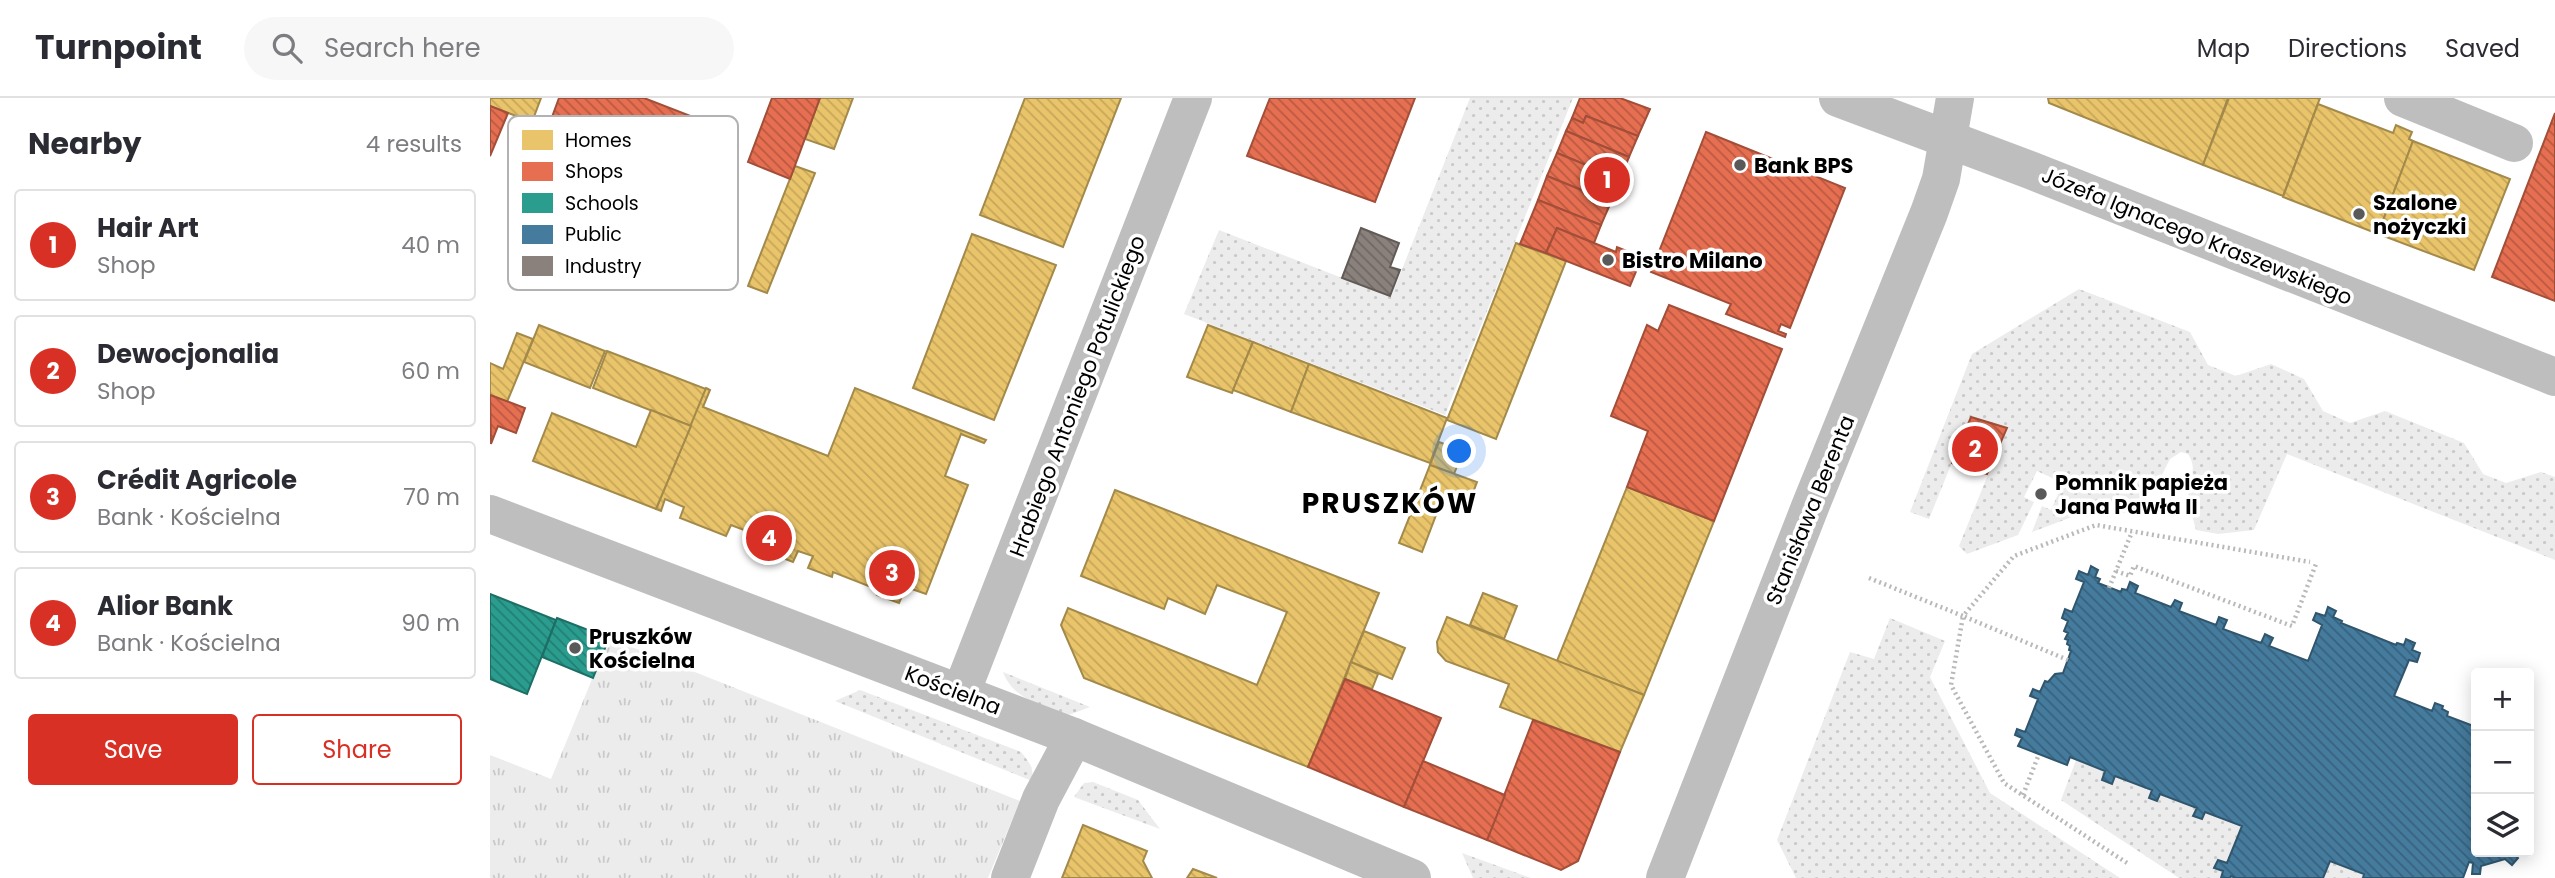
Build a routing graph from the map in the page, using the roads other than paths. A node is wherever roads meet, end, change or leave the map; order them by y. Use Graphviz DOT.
graph roads {
  1 [pos="1193,98"];
  2 [pos="1838,98"];
  3 [pos="1955,98"];
  4 [pos="2403,98"];
  5 [pos="1947,140"];
  6 [pos="2514,144"];
  7 [pos="2555,377"];
  8 [pos="490,514"];
  9 [pos="961,693"];
  10 [pos="1074,737"];
  11 [pos="1010,878"];
  12 [pos="1412,878"];
  13 [pos="1665,878"];
  1 -- 9 [label="street, Hrabiego Antoniego Potulickiego"];
  2 -- 5 [label="street, Józefa Ignacego Kraszewskiego"];
  3 -- 5 [label="street, Stanisława Berenta"];
  4 -- 6 [label="street"];
  5 -- 7 [label="street, Józefa Ignacego Kraszewskiego"];
  5 -- 13 [label="street, Stanisława Berenta"];
  8 -- 9 [label="street, Kościelna"];
  9 -- 10 [label="street, Kościelna"];
  10 -- 11 [label="street"];
  10 -- 12 [label="street, Kościelna"];
}
